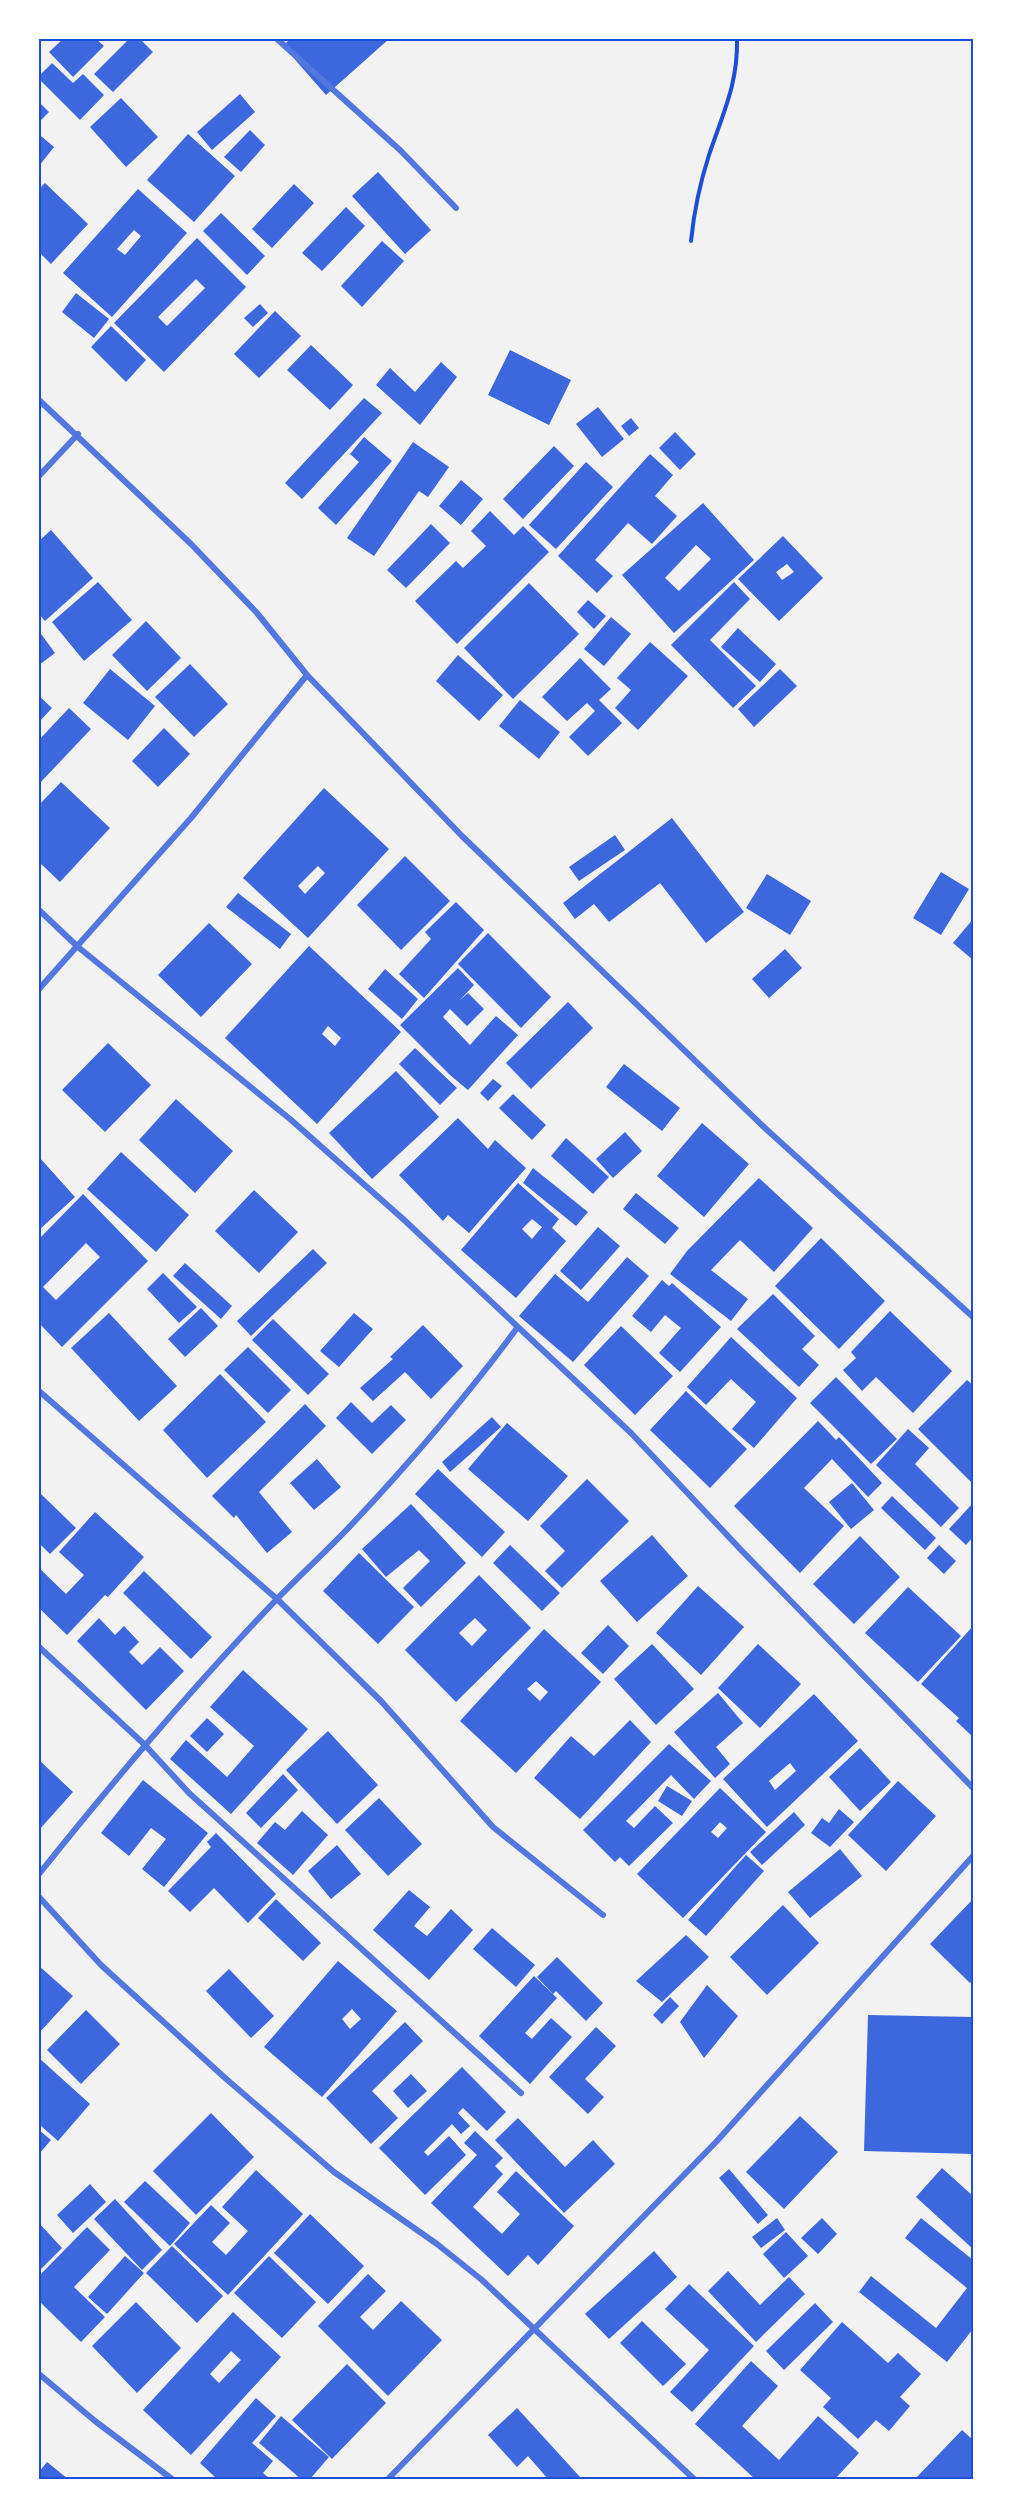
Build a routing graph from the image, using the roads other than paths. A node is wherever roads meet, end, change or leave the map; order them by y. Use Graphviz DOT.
graph roads {
  1 [pos="277,39"];
  2 [pos="456,208"];
  3 [pos="39,400"];
  4 [pos="78,434"];
  5 [pos="39,476"];
  6 [pos="307,675"];
  7 [pos="39,910"];
  8 [pos="78,946"];
  9 [pos="39,989"];
  10 [pos="973,1317"];
  11 [pos="518,1328"];
  12 [pos="39,1391"];
  13 [pos="277,1599"];
  14 [pos="39,1647"];
  15 [pos="144,1744"];
  16 [pos="973,1788"];
  17 [pos="973,1856"];
  18 [pos="39,1874"];
  19 [pos="39,1897"];
  20 [pos="603,1915"];
  21 [pos="521,2093"];
  22 [pos="532,2330"];
  23 [pos="39,2374"];
  24 [pos="172,2479"];
  25 [pos="388,2479"];
  26 [pos="694,2479"];
  1 -- 2 [label="street"];
  3 -- 4 [label="street"];
  4 -- 5 [label="street"];
  4 -- 6 [label="street"];
  6 -- 8 [label="street"];
  6 -- 10 [label="street"];
  7 -- 8 [label="street"];
  8 -- 9 [label="street"];
  8 -- 11 [label="street"];
  11 -- 13 [label="street"];
  11 -- 16 [label="street"];
  12 -- 13 [label="street"];
  13 -- 15 [label="street"];
  13 -- 20 [label="street"];
  14 -- 15 [label="street"];
  15 -- 18 [label="street"];
  15 -- 21 [label="street"];
  17 -- 22 [label="street"];
  19 -- 22 [label="street"];
  22 -- 25 [label="street"];
  22 -- 26 [label="street"];
  23 -- 24 [label="street"];
}
